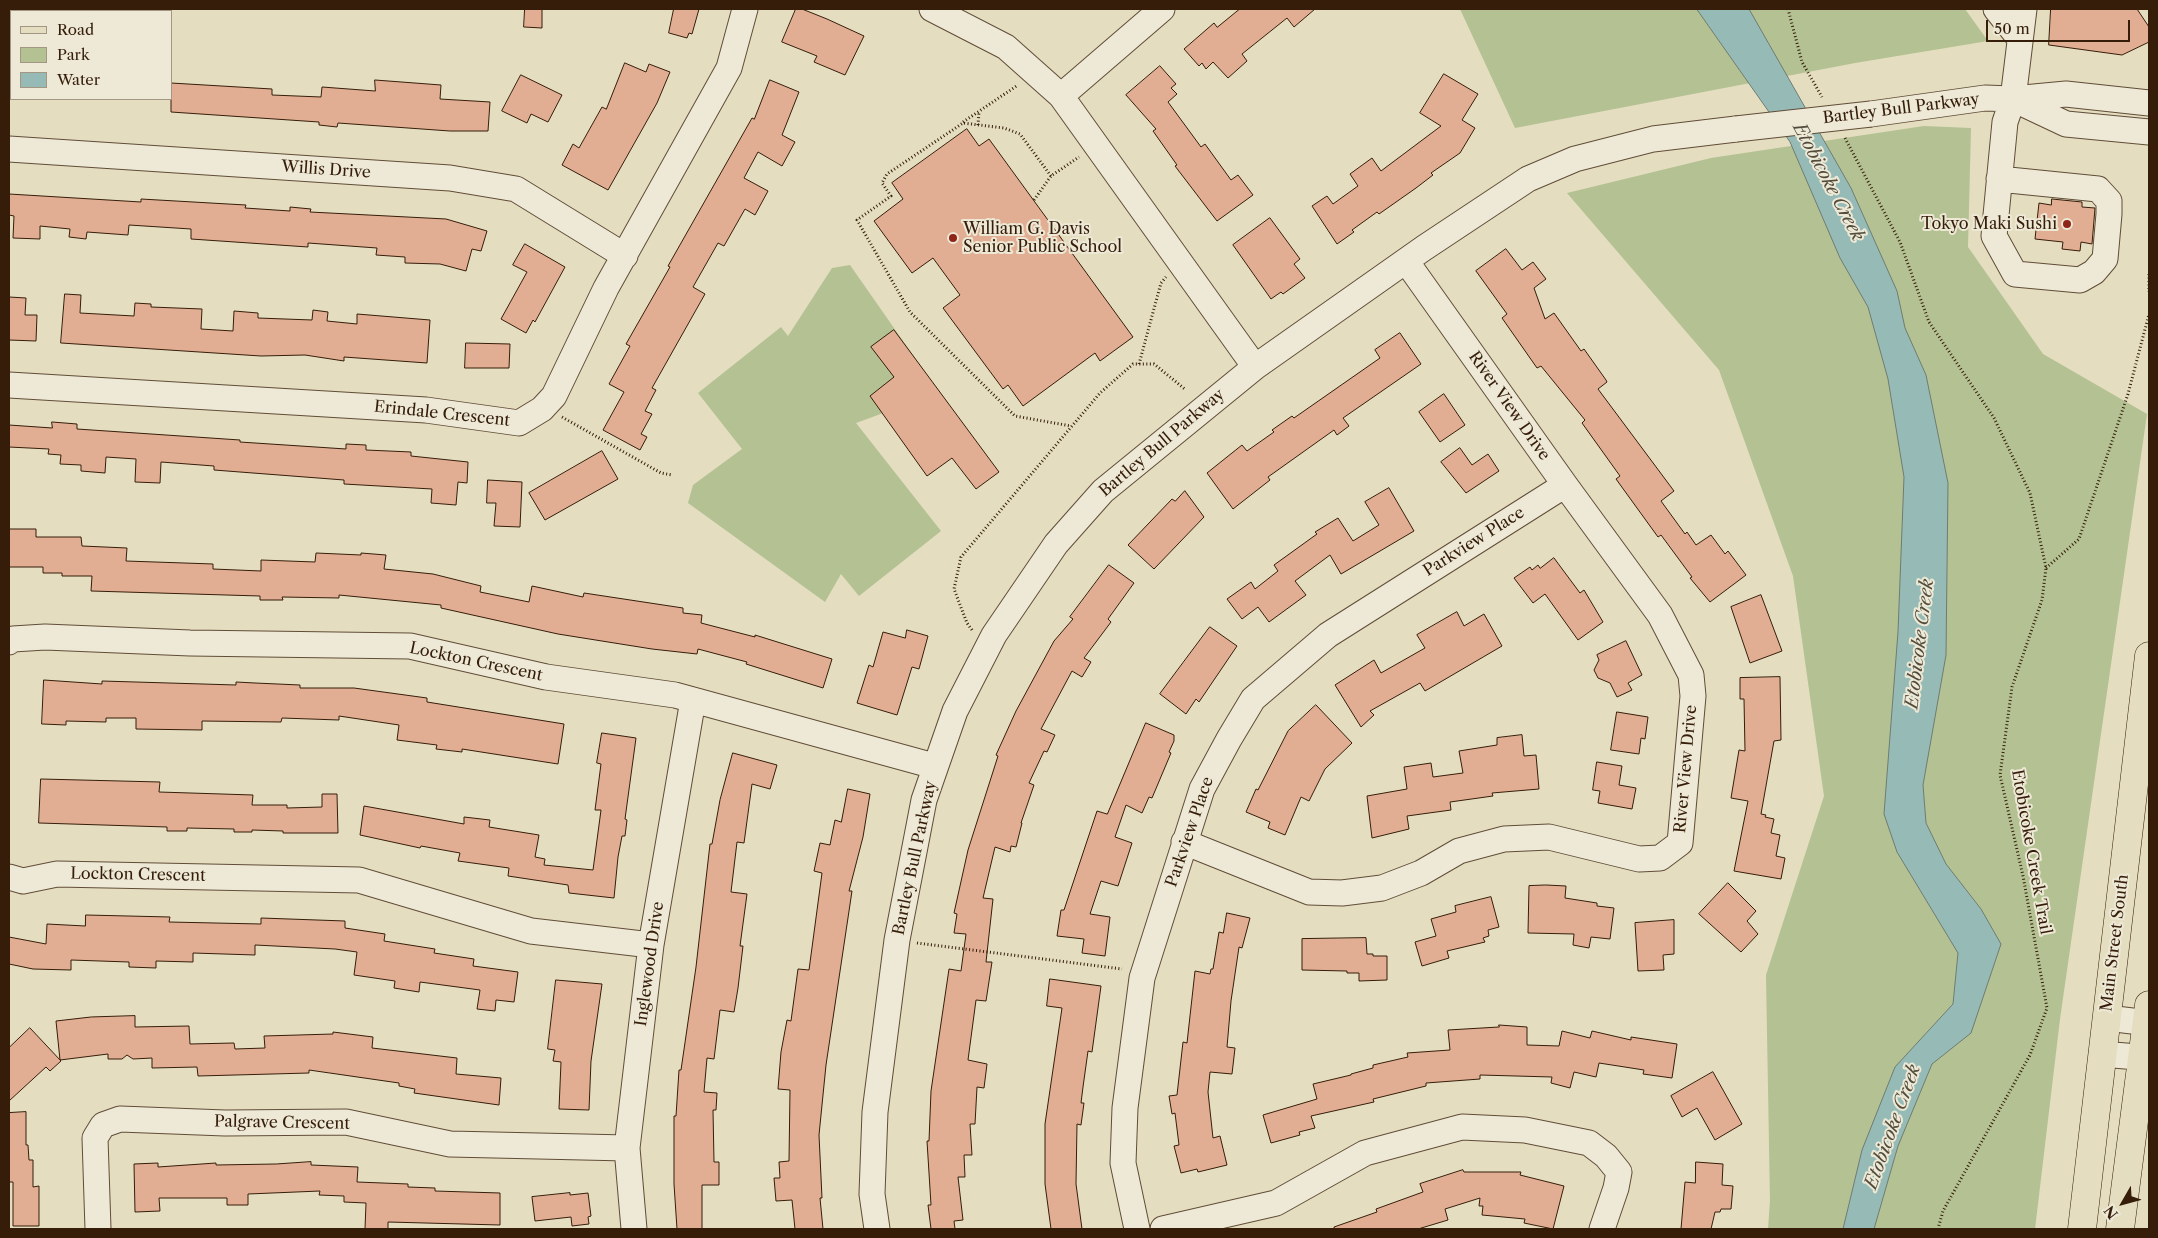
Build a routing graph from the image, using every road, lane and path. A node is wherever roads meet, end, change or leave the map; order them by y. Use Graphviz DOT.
graph roads {
  1 [pos="745,9"];
  2 [pos="932,9"];
  3 [pos="1162,9"];
  4 [pos="1788,9"];
  5 [pos="1996,9"];
  6 [pos="2024,9"];
  7 [pos="2020,39"];
  8 [pos="1036,74"];
  9 [pos="1061,96"];
  10 [pos="2013,99"];
  11 [pos="1824,101"];
  12 [pos="2149,103"];
  13 [pos="979,112"];
  14 [pos="963,123"];
  15 [pos="978,125"];
  16 [pos="2149,132"];
  17 [pos="1842,133"];
  18 [pos="1097,146"];
  19 [pos="9,149"];
  20 [pos="1051,176"];
  21 [pos="1999,179"];
  22 [pos="1034,200"];
  23 [pos="625,256"];
  24 [pos="1406,261"];
  25 [pos="1180,262"];
  26 [pos="2149,274"];
  27 [pos="2149,292"];
  28 [pos="2149,314"];
  29 [pos="1139,364"];
  30 [pos="1255,367"];
  31 [pos="9,384"];
  32 [pos="1186,390"];
  33 [pos="547,404"];
  34 [pos="1071,426"];
  35 [pos="672,475"];
  36 [pos="1565,485"];
  37 [pos="2046,568"];
  38 [pos="972,630"];
  39 [pos="9,642"];
  40 [pos="2149,656"];
  41 [pos="693,700"];
  42 [pos="934,766"];
  43 [pos="1184,842"];
  44 [pos="9,876"];
  45 [pos="912,942"];
  46 [pos="651,946"];
  47 [pos="1144,972"];
  48 [pos="2148,1017"];
  49 [pos="2107,1018"];
  50 [pos="2102,1054"];
  51 [pos="2146,1058"];
  52 [pos="627,1148"];
  53 [pos="98,1229"];
  54 [pos="634,1229"];
  55 [pos="877,1229"];
  56 [pos="1137,1229"];
  57 [pos="1163,1229"];
  58 [pos="1602,1229"];
  59 [pos="1938,1229"];
  60 [pos="2082,1229"];
  61 [pos="2120,1229"];
  1 -- 23 [label="street, Erindale Crescent"];
  2 -- 8 [label="street"];
  3 -- 9 [label="street"];
  4 -- 11 [label="path"];
  5 -- 7 [label="street"];
  6 -- 7 [label="street"];
  7 -- 10 [label="street"];
  8 -- 9 [label="street"];
  8 -- 13 [label="path"];
  9 -- 18 [label="street"];
  10 -- 12 [label="street, Bartley Bull Parkway"];
  10 -- 16 [label="street, Bartley Bull Parkway"];
  10 -- 21 [label="street"];
  10 -- 24 [label="street, Bartley Bull Parkway, bridge"];
  13 -- 14 [label="path"];
  13 -- 15 [label="path"];
  14 -- 15 [label="path"];
  14 -- 34 [label="path"];
  15 -- 20 [label="path"];
  17 -- 37 [label="path, Etobicoke Creek Trail"];
  18 -- 20 [label="path"];
  18 -- 25 [label="street"];
  19 -- 23 [label="street, Willis Drive"];
  20 -- 22 [label="path"];
  21 -- 21 [label="street"];
  23 -- 33 [label="street, Erindale Crescent"];
  24 -- 30 [label="street, Bartley Bull Parkway"];
  24 -- 36 [label="street, River View Drive"];
  25 -- 29 [label="path"];
  25 -- 30 [label="street"];
  26 -- 27 [label="path"];
  28 -- 37 [label="path"];
  29 -- 32 [label="path"];
  29 -- 34 [label="path"];
  30 -- 42 [label="street, Bartley Bull Parkway"];
  31 -- 33 [label="street, Erindale Crescent"];
  33 -- 35 [label="path"];
  34 -- 38 [label="path"];
  36 -- 43 [label="street, Parkview Place"];
  36 -- 43 [label="street, River View Drive"];
  37 -- 59 [label="path, Etobicoke Creek Trail"];
  39 -- 41 [label="street, Lockton Crescent"];
  40 -- 49 [label="main road, Main Street South"];
  41 -- 42 [label="street, Lockton Crescent"];
  41 -- 46 [label="street, Inglewood Drive"];
  42 -- 55 [label="street, Bartley Bull Parkway"];
  43 -- 47 [label="street, Parkview Place"];
  44 -- 46 [label="street, Lockton Crescent"];
  45 -- 47 [label="path"];
  46 -- 52 [label="street, Inglewood Drive"];
  47 -- 56 [label="street, Parkview Place"];
  48 -- 49 [label="street"];
  48 -- 51 [label="main road"];
  49 -- 50 [label="main road, Main Street South"];
  50 -- 51 [label="street"];
  50 -- 60 [label="main road, Main Street South"];
  51 -- 61 [label="main road"];
  52 -- 53 [label="street, Palgrave Crescent"];
  52 -- 54 [label="street, Inglewood Drive"];
  57 -- 58 [label="street"];
}
